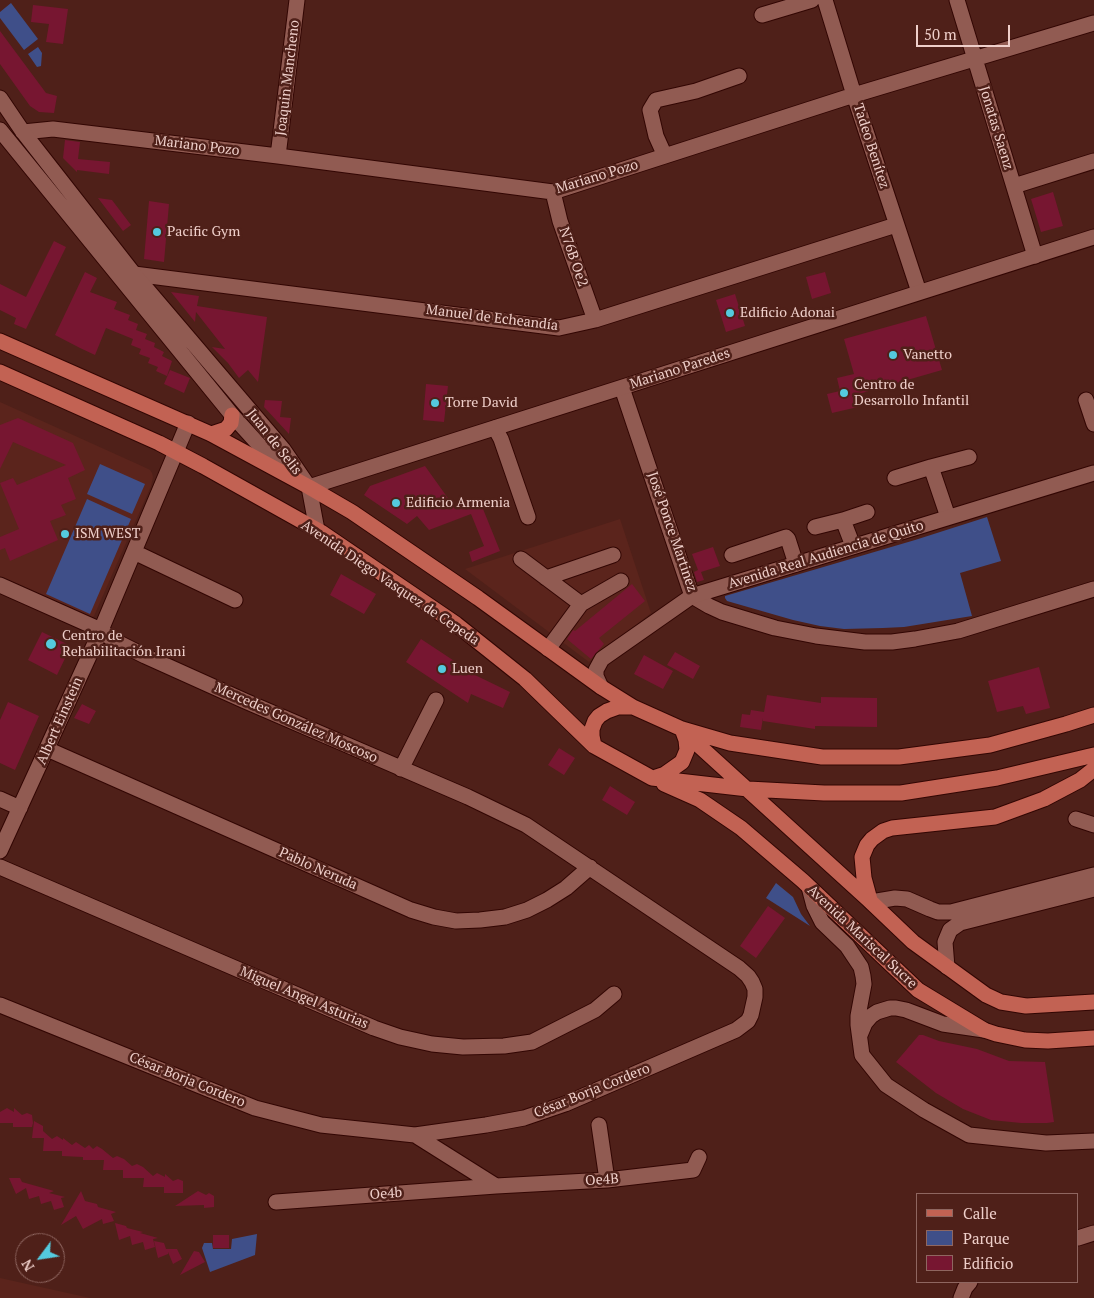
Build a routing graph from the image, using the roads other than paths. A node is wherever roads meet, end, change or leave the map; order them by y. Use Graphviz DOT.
graph roads {
  1 [pos="297,0"];
  2 [pos="812,0"];
  3 [pos="825,0"];
  4 [pos="957,0"];
  5 [pos="762,15"];
  6 [pos="1094,24"];
  7 [pos="975,59"];
  8 [pos="739,76"];
  9 [pos="854,95"];
  10 [pos="0,98"];
  11 [pos="0,130"];
  12 [pos="23,132"];
  13 [pos="278,156"];
  14 [pos="665,156"];
  15 [pos="1094,161"];
  16 [pos="1014,186"];
  17 [pos="553,192"];
  18 [pos="896,225"];
  19 [pos="1094,237"];
  20 [pos="1035,256"];
  21 [pos="134,274"];
  22 [pos="920,292"];
  23 [pos="595,320"];
  24 [pos="0,341"];
  25 [pos="188,349"];
  26 [pos="0,372"];
  27 [pos="622,388"];
  28 [pos="1086,400"];
  29 [pos="232,415"];
  30 [pos="188,424"];
  31 [pos="1094,424"];
  32 [pos="495,428"];
  33 [pos="211,434"];
  34 [pos="176,452"];
  35 [pos="969,457"];
  36 [pos="931,467"];
  37 [pos="1094,473"];
  38 [pos="895,478"];
  39 [pos="308,487"];
  40 [pos="867,512"];
  41 [pos="528,516"];
  42 [pos="948,517"];
  43 [pos="843,520"];
  44 [pos="815,527"];
  45 [pos="317,530"];
  46 [pos="853,546"];
  47 [pos="134,552"];
  48 [pos="613,555"];
  49 [pos="732,555"];
  50 [pos="521,559"];
  51 [pos="796,564"];
  52 [pos="546,578"];
  53 [pos="621,581"];
  54 [pos="0,585"];
  55 [pos="1094,589"];
  56 [pos="692,596"];
  57 [pos="234,600"];
  58 [pos="581,604"];
  59 [pos="100,630"];
  60 [pos="548,649"];
  61 [pos="601,687"];
  62 [pos="436,700"];
  63 [pos="633,707"];
  64 [pos="1094,715"];
  65 [pos="682,729"];
  66 [pos="594,746"];
  67 [pos="47,749"];
  68 [pos="1094,756"];
  69 [pos="401,769"];
  70 [pos="1094,769"];
  71 [pos="652,778"];
  72 [pos="748,789"];
  73 [pos="0,799"];
  74 [pos="20,808"];
  75 [pos="1076,819"];
  76 [pos="1094,825"];
  77 [pos="0,852"];
  78 [pos="0,866"];
  79 [pos="590,867"];
  80 [pos="1094,875"];
  81 [pos="809,887"];
  82 [pos="1094,889"];
  83 [pos="1063,890"];
  84 [pos="871,902"];
  85 [pos="997,907"];
  86 [pos="947,967"];
  87 [pos="614,994"];
  88 [pos="1094,1002"];
  89 [pos="0,1005"];
  90 [pos="984,1030"];
  91 [pos="860,1035"];
  92 [pos="1094,1038"];
  93 [pos="599,1125"];
  94 [pos="415,1135"];
  95 [pos="1094,1141"];
  96 [pos="699,1157"];
  97 [pos="607,1180"];
  98 [pos="496,1186"];
  99 [pos="276,1202"];
  100 [pos="1094,1233"];
  101 [pos="1079,1238"];
  102 [pos="969,1283"];
  103 [pos="962,1298"];
  1 -- 13 [label="street, Joaquin Mancheno"];
  2 -- 5 [label="street"];
  3 -- 9 [label="street, Tadeo Benítez"];
  4 -- 7 [label="street, Jonatas Saenz"];
  6 -- 7 [label="street, Mariano Pozo"];
  7 -- 9 [label="street, Mariano Pozo"];
  7 -- 16 [label="street, Jonatas Saenz"];
  8 -- 14 [label="street"];
  9 -- 14 [label="street, Mariano Pozo"];
  9 -- 18 [label="street, Tadeo Benítez"];
  10 -- 12 [label="street, Juan de Selis"];
  11 -- 25 [label="street, Juan de Selis"];
  12 -- 13 [label="street, Mariano Pozo"];
  12 -- 21 [label="street, Juan de Selis"];
  13 -- 17 [label="street, Mariano Pozo"];
  14 -- 17 [label="street, Mariano Pozo"];
  15 -- 16 [label="street"];
  16 -- 20 [label="street, Jonatas Saenz"];
  17 -- 23 [label="street, N76B Oe2"];
  18 -- 22 [label="street, Tadeo Benítez"];
  18 -- 23 [label="street, Manuel de Echeandía"];
  19 -- 20 [label="street, Mariano Paredes"];
  20 -- 22 [label="street, Mariano Paredes"];
  21 -- 23 [label="street, Manuel de Echeandía"];
  21 -- 25 [label="street, Juan de Selis"];
  22 -- 27 [label="street, Mariano Paredes"];
  24 -- 30 [label="main road"];
  25 -- 29 [label="street, Juan de Selis"];
  25 -- 39 [label="street, Juan de Selis"];
  26 -- 34 [label="main road, Avenida Diego Vasquez de Cepeda"];
  27 -- 32 [label="street, Mariano Paredes"];
  27 -- 56 [label="street, José Ponce Martinez"];
  28 -- 31 [label="street"];
  29 -- 33 [label="main road"];
  29 -- 39 [label="street, Juan de Selis"];
  30 -- 33 [label="main road"];
  30 -- 34 [label="street, Albert Einstein"];
  32 -- 39 [label="street, Mariano Paredes"];
  32 -- 41 [label="street"];
  33 -- 39 [label="main road"];
  34 -- 45 [label="main road, Avenida Diego Vasquez de Cepeda"];
  34 -- 47 [label="street, Albert Einstein"];
  35 -- 36 [label="street"];
  36 -- 38 [label="street"];
  36 -- 42 [label="street"];
  37 -- 42 [label="street, Avenida Real Audiencia de Quito"];
  39 -- 45 [label="street"];
  39 -- 60 [label="main road"];
  40 -- 43 [label="street"];
  42 -- 46 [label="street, Avenida Real Audiencia de Quito"];
  43 -- 44 [label="street"];
  43 -- 46 [label="street"];
  45 -- 66 [label="main road, Avenida Diego Vasquez de Cepeda"];
  46 -- 51 [label="street, Avenida Real Audiencia de Quito"];
  47 -- 57 [label="street"];
  47 -- 59 [label="street, Albert Einstein"];
  48 -- 52 [label="street"];
  49 -- 51 [label="street"];
  50 -- 52 [label="street"];
  51 -- 56 [label="street, Avenida Real Audiencia de Quito"];
  52 -- 58 [label="street"];
  53 -- 58 [label="street"];
  54 -- 59 [label="street, Mercedes González Moscoso"];
  55 -- 56 [label="street, José Ponce Martinez"];
  56 -- 61 [label="street, Avenida Real Audiencia de Quito"];
  58 -- 60 [label="street"];
  59 -- 67 [label="street, Albert Einstein"];
  59 -- 69 [label="street, Mercedes González Moscoso"];
  60 -- 61 [label="main road"];
  61 -- 63 [label="main road"];
  62 -- 69 [label="street"];
  63 -- 65 [label="main road"];
  63 -- 66 [label="main road"];
  64 -- 65 [label="main road"];
  65 -- 71 [label="main road"];
  65 -- 72 [label="main road"];
  66 -- 71 [label="main road, Avenida Diego Vasquez de Cepeda"];
  67 -- 74 [label="street, Albert Einstein"];
  67 -- 79 [label="street, Pablo Neruda"];
  68 -- 72 [label="main road, Avenida Diego Vasquez de Cepeda"];
  69 -- 79 [label="street, Mercedes González Moscoso"];
  70 -- 84 [label="main road"];
  71 -- 72 [label="main road, Avenida Diego Vasquez de Cepeda"];
  71 -- 81 [label="main road, Avenida Mariscal Sucre"];
  72 -- 84 [label="main road"];
  73 -- 74 [label="street"];
  74 -- 77 [label="street, Albert Einstein"];
  75 -- 76 [label="street"];
  78 -- 87 [label="street, Miguel Angel Asturias"];
  79 -- 94 [label="street, César Borja Cordero"];
  80 -- 83 [label="street"];
  81 -- 90 [label="main road, Avenida Mariscal Sucre"];
  81 -- 91 [label="street"];
  82 -- 83 [label="street"];
  83 -- 85 [label="street"];
  84 -- 85 [label="street"];
  84 -- 86 [label="main road"];
  85 -- 86 [label="street"];
  86 -- 88 [label="main road"];
  89 -- 94 [label="street, César Borja Cordero"];
  90 -- 91 [label="street"];
  90 -- 92 [label="main road, Avenida Mariscal Sucre"];
  91 -- 95 [label="street"];
  93 -- 97 [label="street"];
  94 -- 98 [label="street"];
  96 -- 97 [label="street, Oe4B"];
  97 -- 98 [label="street, Oe4B"];
  98 -- 99 [label="street, Oe4b"];
  100 -- 101 [label="street"];
  102 -- 103 [label="street"];
}
